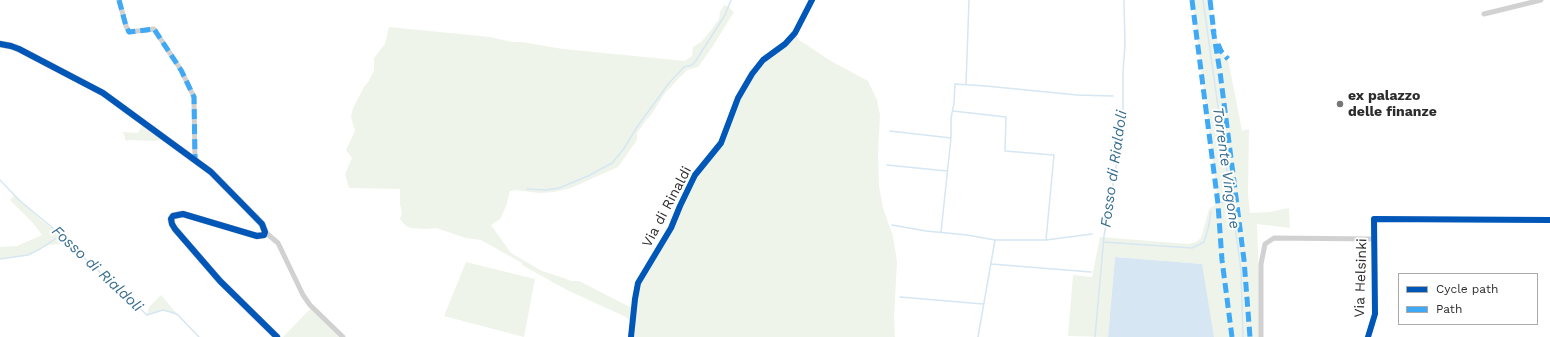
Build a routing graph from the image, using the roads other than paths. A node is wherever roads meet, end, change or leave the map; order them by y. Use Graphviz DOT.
graph roads {
  1 [pos="119,0"];
  2 [pos="812,0"];
  3 [pos="1541,0"];
  4 [pos="1484,14"];
  5 [pos="0,44"];
  6 [pos="195,160"];
  7 [pos="1550,220"];
  8 [pos="265,232"];
  9 [pos="1374,239"];
  10 [pos="277,337"];
  11 [pos="343,337"];
  12 [pos="631,337"];
  13 [pos="1261,337"];
  14 [pos="1368,337"];
  1 -- 6 [label="street"];
  2 -- 12 [label="street, Via di Rinaldi"];
  3 -- 4 [label="street"];
  5 -- 6 [label="street"];
  6 -- 8 [label="street"];
  7 -- 9 [label="street, Via Helsinki"];
  8 -- 10 [label="street"];
  8 -- 11 [label="street"];
  9 -- 13 [label="street"];
  9 -- 14 [label="street, Via Helsinki"];
}
